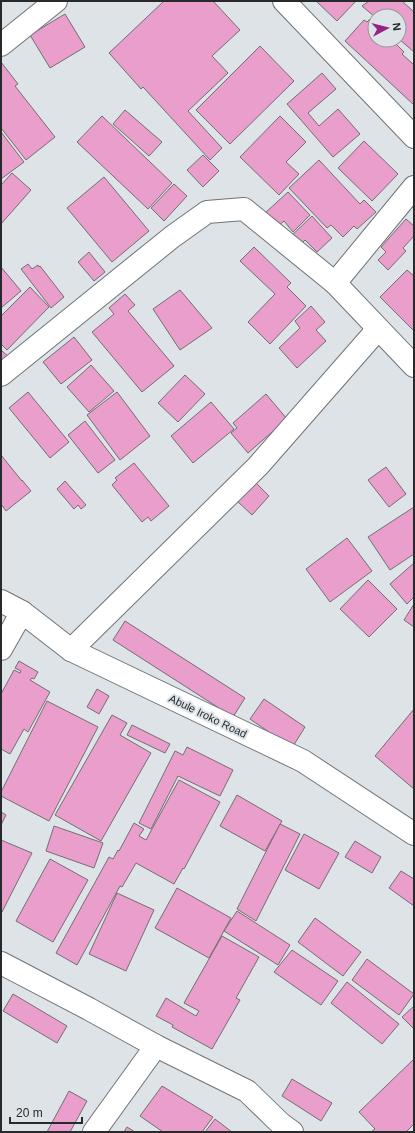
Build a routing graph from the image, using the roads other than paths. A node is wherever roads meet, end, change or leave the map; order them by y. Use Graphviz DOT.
graph roads {
  1 [pos="56,1"];
  2 [pos="284,1"];
  3 [pos="10,27"];
  4 [pos="1,45"];
  5 [pos="414,137"];
  6 [pos="414,187"];
  7 [pos="334,283"];
  8 [pos="378,329"];
  9 [pos="414,366"];
  10 [pos="1,375"];
  11 [pos="1,601"];
  12 [pos="22,612"];
  13 [pos="1,649"];
  14 [pos="71,650"];
  15 [pos="414,834"];
  16 [pos="1,963"];
  17 [pos="156,1046"];
  18 [pos="94,1132"];
  19 [pos="292,1132"];
  1 -- 3 [label="street"];
  2 -- 5 [label="street"];
  3 -- 4 [label="street"];
  6 -- 7 [label="street"];
  7 -- 8 [label="street"];
  7 -- 10 [label="street"];
  8 -- 9 [label="street"];
  8 -- 14 [label="street"];
  11 -- 12 [label="street, Abule Iroko Road"];
  12 -- 13 [label="street"];
  12 -- 14 [label="street, Abule Iroko Road"];
  14 -- 15 [label="street, Abule Iroko Road"];
  16 -- 17 [label="street"];
  17 -- 18 [label="street"];
  17 -- 19 [label="street"];
}
